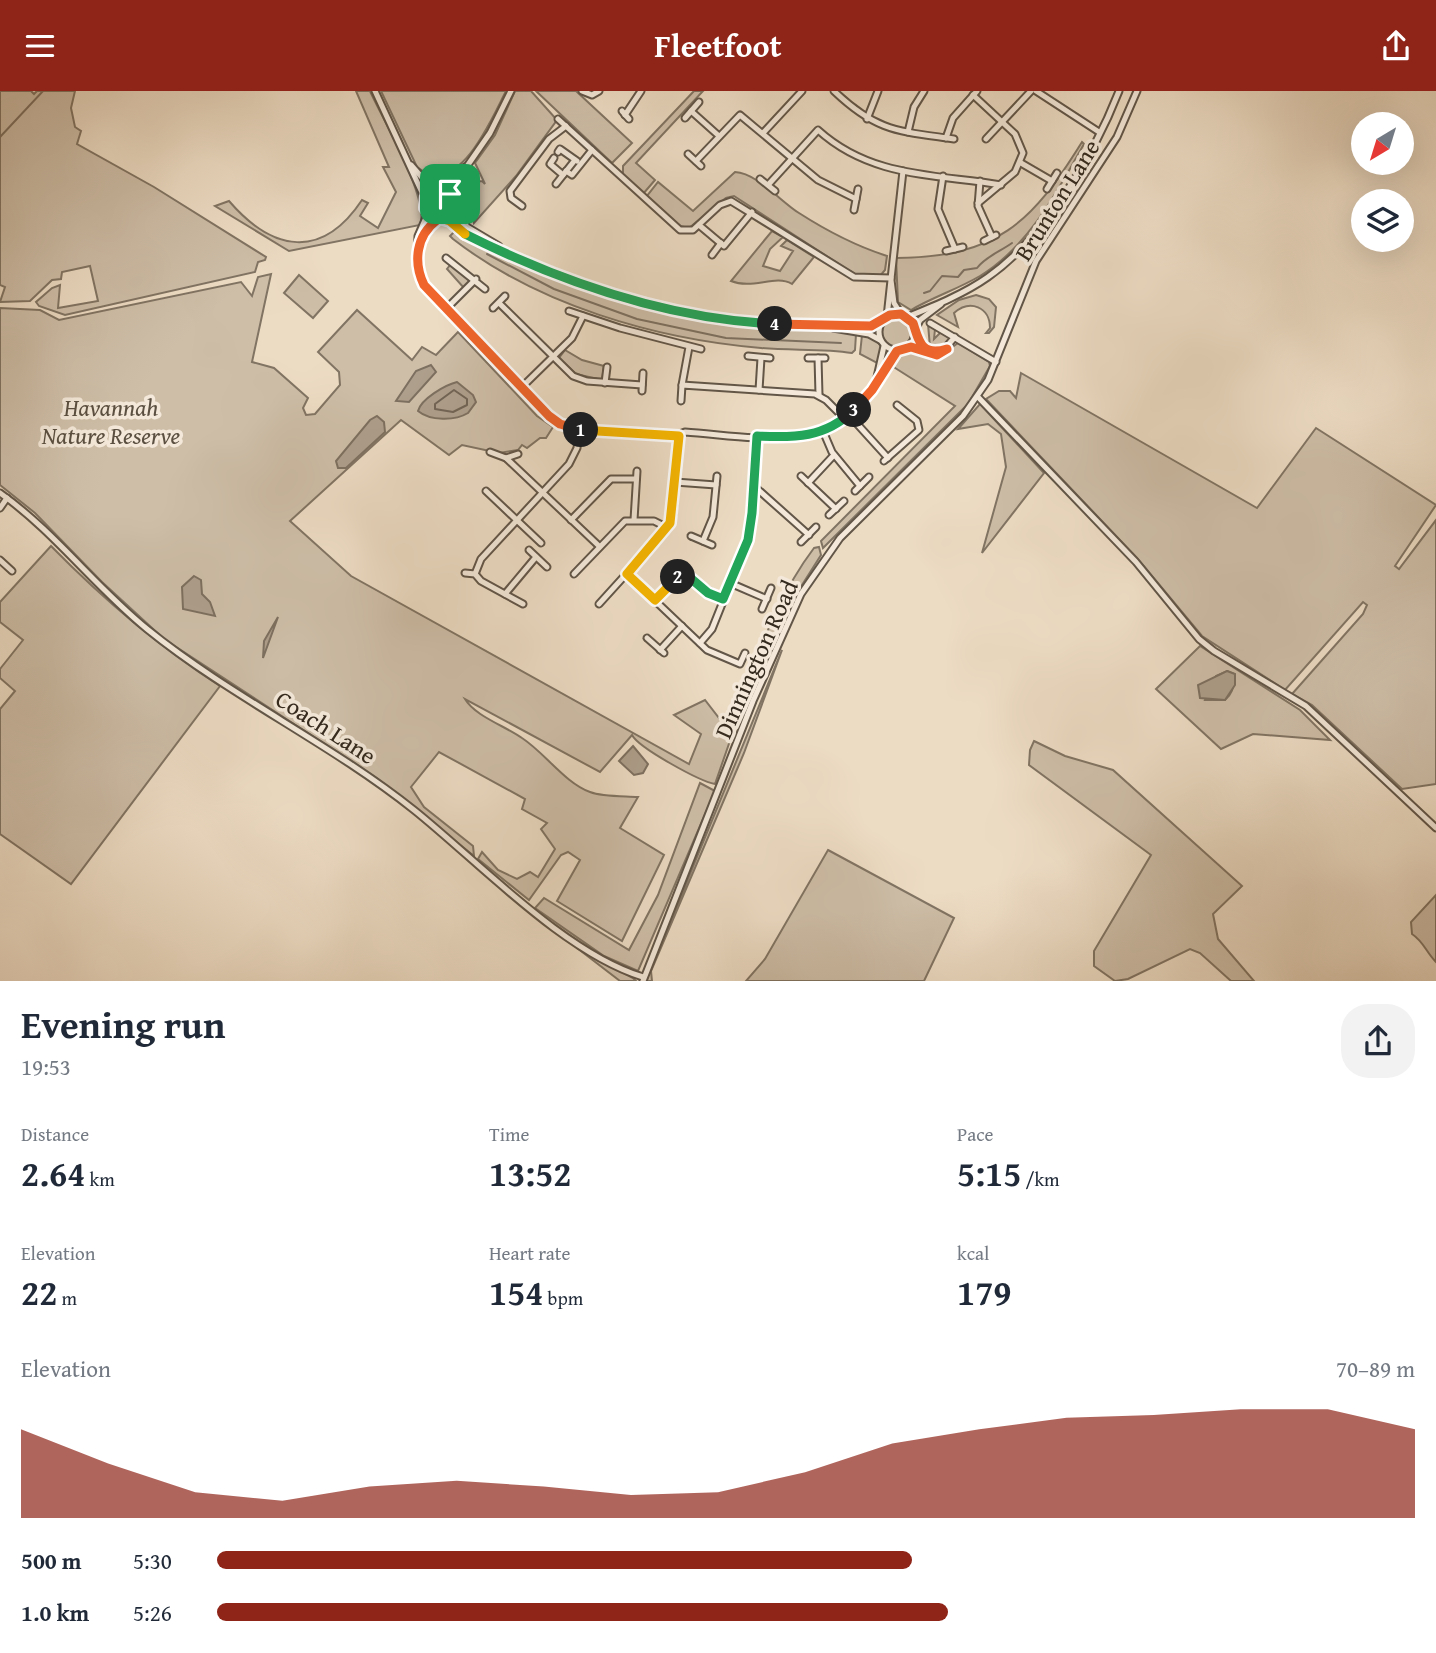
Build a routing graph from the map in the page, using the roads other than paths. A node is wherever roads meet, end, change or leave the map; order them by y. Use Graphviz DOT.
graph roads {
  1 [pos="375,91"];
  2 [pos="511,91"];
  3 [pos="582,91"];
  4 [pos="599,91"];
  5 [pos="641,91"];
  6 [pos="802,91"];
  7 [pos="834,91"];
  8 [pos="878,91"];
  9 [pos="924,91"];
  10 [pos="1033,91"];
  11 [pos="1119,91"];
  12 [pos="1137,91"];
  13 [pos="975,93"];
  14 [pos="699,102"];
  15 [pos="691,111"];
  16 [pos="625,115"];
  17 [pos="685,118"];
  18 [pos="558,119"];
  19 [pos="867,119"];
  20 [pos="1002,122"];
  21 [pos="566,126"];
  22 [pos="908,132"];
  23 [pos="1099,132"];
  24 [pos="763,133"];
  25 [pos="719,136"];
  26 [pos="946,138"];
  27 [pos="954,139"];
  28 [pos="986,139"];
  29 [pos="592,150"];
  30 [pos="705,151"];
  31 [pos="688,154"];
  32 [pos="712,158"];
  33 [pos="792,158"];
  34 [pos="408,159"];
  35 [pos="575,160"];
  36 [pos="1021,163"];
  37 [pos="580,165"];
  38 [pos="465,167"];
  39 [pos="903,171"];
  40 [pos="565,173"];
  41 [pos="1057,173"];
  42 [pos="943,176"];
  43 [pos="760,179"];
  44 [pos="980,181"];
  45 [pos="1052,181"];
  46 [pos="556,184"];
  47 [pos="768,185"];
  48 [pos="1002,185"];
  49 [pos="441,189"];
  50 [pos="858,189"];
  51 [pos="1047,189"];
  52 [pos="433,190"];
  53 [pos="775,191"];
  54 [pos="452,197"];
  55 [pos="425,199"];
  56 [pos="856,199"];
  57 [pos="978,203"];
  58 [pos="453,206"];
  59 [pos="522,206"];
  60 [pos="855,210"];
  61 [pos="751,212"];
  62 [pos="428,213"];
  63 [pos="440,218"];
  64 [pos="699,225"];
  65 [pos="984,241"];
  66 [pos="721,243"];
  67 [pos="418,247"];
  68 [pos="963,247"];
  69 [pos="955,249"];
  70 [pos="946,251"];
  71 [pos="712,255"];
  72 [pos="446,258"];
  73 [pos="524,260"];
  74 [pos="476,279"];
  75 [pos="891,279"];
  76 [pos="485,289"];
  77 [pos="505,296"];
  78 [pos="946,300"];
  79 [pos="446,309"];
  80 [pos="569,310"];
  81 [pos="583,316"];
  82 [pos="904,316"];
  83 [pos="884,319"];
  84 [pos="930,323"];
  85 [pos="816,326"];
  86 [pos="915,334"];
  87 [pos="955,337"];
  88 [pos="882,343"];
  89 [pos="689,347"];
  90 [pos="908,347"];
  91 [pos="701,349"];
  92 [pos="947,349"];
  93 [pos="897,351"];
  94 [pos="554,356"];
  95 [pos="748,356"];
  96 [pos="761,358"];
  97 [pos="770,358"];
  98 [pos="808,358"];
  99 [pos="818,358"];
  100 [pos="825,358"];
  101 [pos="996,362"];
  102 [pos="607,367"];
  103 [pos="643,373"];
  104 [pos="877,380"];
  105 [pos="606,383"];
  106 [pos="682,385"];
  107 [pos="522,387"];
  108 [pos="759,390"];
  109 [pos="819,395"];
  110 [pos="978,397"];
  111 [pos="681,401"];
  112 [pos="897,405"];
  113 [pos="846,416"];
  114 [pos="579,430"];
  115 [pos="823,431"];
  116 [pos="679,436"];
  117 [pos="757,436"];
  118 [pos="490,452"];
  119 [pos="518,454"];
  120 [pos="834,454"];
  121 [pos="506,457"];
  122 [pos="637,471"];
  123 [pos="801,476"];
  124 [pos="717,477"];
  125 [pos="869,477"];
  126 [pos="636,479"];
  127 [pos="675,482"];
  128 [pos="808,483"];
  129 [pos="716,485"];
  130 [pos="754,486"];
  131 [pos="486,491"];
  132 [pos="0,493"];
  133 [pos="543,493"];
  134 [pos="8,498"];
  135 [pos="844,501"];
  136 [pos="0,508"];
  137 [pos="836,509"];
  138 [pos="829,515"];
  139 [pos="517,520"];
  140 [pos="571,520"];
  141 [pos="634,520"];
  142 [pos="816,527"];
  143 [pos="668,528"];
  144 [pos="540,529"];
  145 [pos="808,535"];
  146 [pos="534,536"];
  147 [pos="691,536"];
  148 [pos="703,541"];
  149 [pos="802,542"];
  150 [pos="541,543"];
  151 [pos="712,545"];
  152 [pos="599,546"];
  153 [pos="529,550"];
  154 [pos="536,557"];
  155 [pos="0,561"];
  156 [pos="547,567"];
  157 [pos="12,571"];
  158 [pos="465,573"];
  159 [pos="475,574"];
  160 [pos="574,574"];
  161 [pos="627,574"];
  162 [pos="730,583"];
  163 [pos="771,588"];
  164 [pos="505,594"];
  165 [pos="723,599"];
  166 [pos="767,599"];
  167 [pos="655,600"];
  168 [pos="523,604"];
  169 [pos="600,604"];
  170 [pos="762,609"];
  171 [pos="682,626"];
  172 [pos="647,638"];
  173 [pos="700,643"];
  174 [pos="745,653"];
  175 [pos="1436,828"];
  176 [pos="643,979"];
  1 -- 34 [label="street"];
  2 -- 38 [label="street"];
  3 -- 4 [label="street"];
  5 -- 16 [label="street"];
  6 -- 24 [label="street"];
  7 -- 19 [label="street"];
  8 -- 19 [label="street"];
  9 -- 22 [label="street"];
  10 -- 20 [label="street"];
  10 -- 23 [label="street"];
  11 -- 23 [label="street"];
  12 -- 101 [label="street, Brunton Lane"];
  13 -- 20 [label="street"];
  13 -- 26 [label="street"];
  14 -- 15 [label="street"];
  15 -- 17 [label="street"];
  15 -- 25 [label="street"];
  18 -- 21 [label="street"];
  19 -- 22 [label="street"];
  20 -- 28 [label="street"];
  20 -- 36 [label="street"];
  21 -- 29 [label="street"];
  21 -- 59 [label="street"];
  22 -- 26 [label="street"];
  23 -- 78 [label="street"];
  24 -- 25 [label="street"];
  24 -- 33 [label="street"];
  25 -- 30 [label="street"];
  26 -- 27 [label="street"];
  29 -- 37 [label="street"];
  29 -- 64 [label="street"];
  30 -- 31 [label="street"];
  30 -- 32 [label="street"];
  33 -- 39 [label="street"];
  33 -- 47 [label="street"];
  33 -- 56 [label="street"];
  34 -- 52 [label="street"];
  34 -- 55 [label="street"];
  35 -- 37 [label="street"];
  35 -- 40 [label="street"];
  35 -- 40 [label="street"];
  36 -- 45 [label="street"];
  36 -- 48 [label="street"];
  37 -- 40 [label="street"];
  38 -- 49 [label="street"];
  38 -- 54 [label="street"];
  39 -- 42 [label="street"];
  39 -- 75 [label="street"];
  40 -- 46 [label="street"];
  41 -- 45 [label="street"];
  42 -- 44 [label="street"];
  42 -- 69 [label="street"];
  43 -- 47 [label="street"];
  44 -- 48 [label="street"];
  44 -- 57 [label="street"];
  45 -- 51 [label="street"];
  47 -- 53 [label="street"];
  48 -- 57 [label="street"];
  49 -- 52 [label="street"];
  49 -- 54 [label="street"];
  50 -- 56 [label="street"];
  52 -- 55 [label="street"];
  54 -- 58 [label="street"];
  55 -- 62 [label="street"];
  56 -- 60 [label="street"];
  57 -- 65 [label="street"];
  58 -- 63 [label="street"];
  58 -- 73 [label="street"];
  61 -- 64 [label="street"];
  61 -- 66 [label="street"];
  61 -- 75 [label="street"];
  62 -- 63 [label="street"];
  62 -- 67 [label="street"];
  63 -- 67 [label="street"];
  63 -- 73 [label="street"];
  64 -- 66 [label="street"];
  66 -- 71 [label="street"];
  67 -- 79 [label="street"];
  68 -- 69 [label="street"];
  69 -- 70 [label="street"];
  72 -- 74 [label="street"];
  73 -- 85 [label="street"];
  74 -- 76 [label="street"];
  74 -- 79 [label="street"];
  75 -- 82 [label="street"];
  75 -- 83 [label="street"];
  77 -- 94 [label="street"];
  78 -- 82 [label="street"];
  78 -- 86 [label="street"];
  79 -- 107 [label="street"];
  80 -- 81 [label="street"];
  81 -- 89 [label="street"];
  81 -- 94 [label="street"];
  82 -- 83 [label="street"];
  82 -- 86 [label="street"];
  83 -- 85 [label="street"];
  83 -- 88 [label="street"];
  84 -- 87 [label="street"];
  85 -- 88 [label="street"];
  86 -- 90 [label="street"];
  86 -- 92 [label="street"];
  87 -- 92 [label="street"];
  87 -- 101 [label="street"];
  88 -- 93 [label="street"];
  88 -- 104 [label="street"];
  89 -- 91 [label="street"];
  89 -- 106 [label="street"];
  90 -- 92 [label="street"];
  90 -- 93 [label="street"];
  93 -- 104 [label="street"];
  94 -- 105 [label="street"];
  94 -- 107 [label="street"];
  95 -- 96 [label="street"];
  96 -- 97 [label="street"];
  96 -- 108 [label="street"];
  98 -- 99 [label="street"];
  99 -- 100 [label="street"];
  99 -- 109 [label="street"];
  101 -- 110 [label="street, Dinnington Road"];
  102 -- 105 [label="street"];
  103 -- 105 [label="street"];
  104 -- 113 [label="street"];
  106 -- 108 [label="street"];
  106 -- 111 [label="street"];
  107 -- 114 [label="street"];
  108 -- 109 [label="street"];
  109 -- 113 [label="street"];
  110 -- 175 [label="street"];
  110 -- 176 [label="street, Dinnington Road"];
  112 -- 113 [label="street"];
  113 -- 115 [label="street"];
  114 -- 116 [label="street"];
  114 -- 133 [label="street"];
  115 -- 117 [label="street"];
  115 -- 120 [label="street"];
  116 -- 117 [label="street"];
  116 -- 127 [label="street"];
  117 -- 130 [label="street"];
  118 -- 121 [label="street"];
  119 -- 121 [label="street"];
  120 -- 125 [label="street"];
  120 -- 128 [label="street"];
  121 -- 133 [label="street"];
  122 -- 126 [label="street"];
  123 -- 128 [label="street"];
  124 -- 129 [label="street"];
  126 -- 140 [label="street"];
  126 -- 141 [label="street"];
  127 -- 129 [label="street"];
  127 -- 143 [label="street"];
  128 -- 137 [label="street"];
  129 -- 148 [label="street"];
  130 -- 145 [label="street"];
  130 -- 162 [label="street"];
  131 -- 139 [label="street"];
  132 -- 134 [label="street, Coach Lane"];
  133 -- 139 [label="street"];
  133 -- 140 [label="street"];
  134 -- 136 [label="street"];
  134 -- 176 [label="street, Coach Lane"];
  135 -- 137 [label="street"];
  137 -- 138 [label="street"];
  139 -- 146 [label="street"];
  139 -- 159 [label="street"];
  140 -- 152 [label="street"];
  141 -- 143 [label="street"];
  141 -- 152 [label="street"];
  142 -- 145 [label="street"];
  143 -- 161 [label="street"];
  144 -- 146 [label="street"];
  145 -- 149 [label="street"];
  146 -- 150 [label="street"];
  147 -- 148 [label="street"];
  148 -- 151 [label="street"];
  152 -- 160 [label="street"];
  153 -- 154 [label="street"];
  154 -- 156 [label="street"];
  154 -- 164 [label="street"];
  155 -- 157 [label="street"];
  158 -- 159 [label="street"];
  159 -- 164 [label="street"];
  161 -- 167 [label="street"];
  161 -- 169 [label="street"];
  162 -- 165 [label="street"];
  162 -- 166 [label="street"];
  163 -- 166 [label="street"];
  164 -- 168 [label="street"];
  165 -- 167 [label="street"];
  165 -- 173 [label="street"];
  166 -- 170 [label="street"];
  167 -- 171 [label="street"];
  171 -- 172 [label="street"];
  171 -- 173 [label="street"];
  173 -- 174 [label="street"];
}
